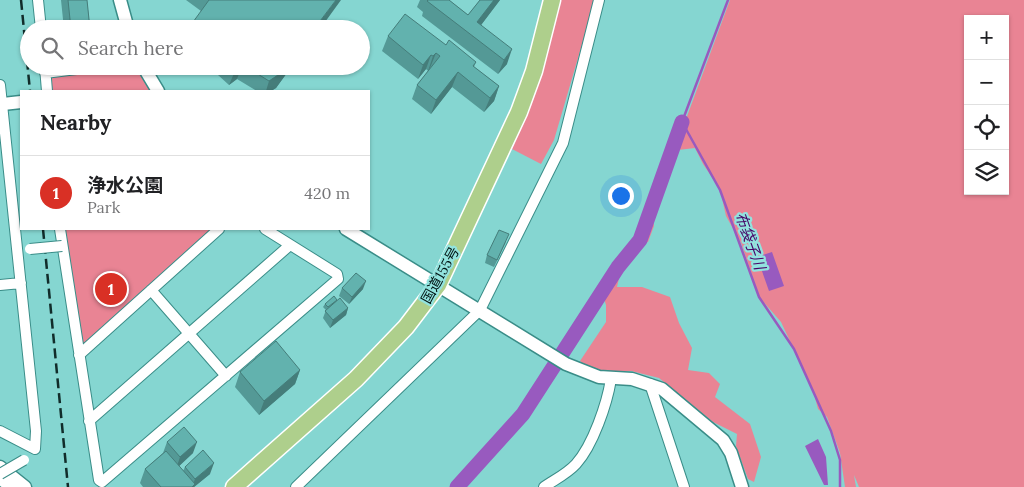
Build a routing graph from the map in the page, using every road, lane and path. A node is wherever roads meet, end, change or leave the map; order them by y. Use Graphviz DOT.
graph roads {
  1 [pos="38,0"];
  2 [pos="120,0"];
  3 [pos="552,0"];
  4 [pos="599,0"];
  5 [pos="40,20"];
  6 [pos="126,20"];
  7 [pos="45,75"];
  8 [pos="149,75"];
  9 [pos="0,85"];
  10 [pos="47,90"];
  11 [pos="157,90"];
  12 [pos="20,102"];
  13 [pos="3,104"];
  14 [pos="2,129"];
  15 [pos="60,230"];
  16 [pos="218,230"];
  17 [pos="267,230"];
  18 [pos="348,230"];
  19 [pos="290,244"];
  20 [pos="62,246"];
  21 [pos="18,250"];
  22 [pos="21,283"];
  23 [pos="0,285"];
  24 [pos="438,285"];
  25 [pos="151,290"];
  26 [pos="480,310"];
  27 [pos="188,333"];
  28 [pos="79,356"];
  29 [pos="226,376"];
  30 [pos="611,379"];
  31 [pos="650,384"];
  32 [pos="89,421"];
  33 [pos="0,431"];
  34 [pos="35,449"];
  35 [pos="0,467"];
  36 [pos="0,474"];
  37 [pos="0,478"];
  38 [pos="11,487"];
  39 [pos="26,487"];
  40 [pos="234,487"];
  41 [pos="296,487"];
  42 [pos="544,487"];
  43 [pos="684,487"];
  44 [pos="742,487"];
  1 -- 5 [label="street"];
  2 -- 6 [label="street"];
  3 -- 24 [label="highway, 国道155号"];
  4 -- 26 [label="street"];
  7 -- 10 [label="street"];
  8 -- 11 [label="street"];
  9 -- 13 [label="street"];
  12 -- 13 [label="street"];
  13 -- 14 [label="street"];
  14 -- 21 [label="street"];
  15 -- 20 [label="street"];
  16 -- 25 [label="street"];
  17 -- 19 [label="street"];
  18 -- 24 [label="street"];
  19 -- 27 [label="street"];
  19 -- 29 [label="street"];
  20 -- 21 [label="street, bridge"];
  20 -- 28 [label="street"];
  21 -- 22 [label="street"];
  22 -- 23 [label="street"];
  22 -- 34 [label="street"];
  24 -- 26 [label="street"];
  24 -- 40 [label="highway, 国道155号"];
  25 -- 27 [label="street"];
  25 -- 28 [label="street"];
  26 -- 30 [label="street"];
  26 -- 41 [label="street"];
  27 -- 29 [label="street"];
  27 -- 32 [label="street"];
  28 -- 32 [label="street"];
  29 -- 32 [label="street"];
  30 -- 31 [label="street"];
  30 -- 42 [label="street"];
  31 -- 43 [label="street"];
  31 -- 44 [label="street"];
  33 -- 34 [label="street"];
  34 -- 36 [label="street, bridge"];
  35 -- 39 [label="street"];
  37 -- 38 [label="street"];
}
